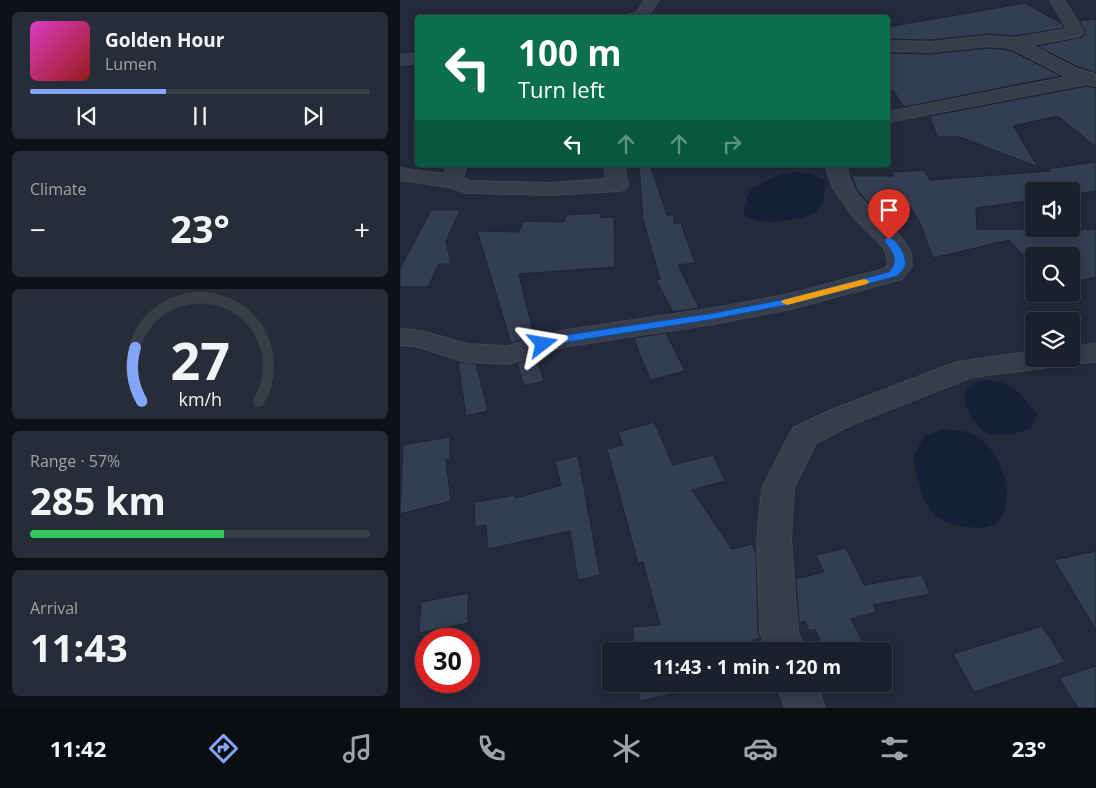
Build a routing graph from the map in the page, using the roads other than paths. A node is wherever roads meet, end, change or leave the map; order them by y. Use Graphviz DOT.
graph roads {
  1 [pos="652,0"];
  2 [pos="1057,0"];
  3 [pos="642,15"];
  4 [pos="1015,43"];
  5 [pos="890,46"];
  6 [pos="415,58"];
  7 [pos="400,60"];
  8 [pos="1093,80"];
  9 [pos="890,116"];
  10 [pos="614,167"];
  11 [pos="837,167"];
  12 [pos="455,173"];
  13 [pos="400,174"];
  14 [pos="400,337"];
  15 [pos="1096,353"];
  16 [pos="1080,355"];
  17 [pos="1025,361"];
  18 [pos="783,642"];
  19 [pos="800,692"];
  20 [pos="805,708"];
  1 -- 3 [label="street"];
  2 -- 4 [label="street"];
  4 -- 5 [label="street"];
  4 -- 8 [label="street"];
  6 -- 7 [label="street"];
  8 -- 9 [label="street"];
  10 -- 12 [label="street"];
  11 -- 14 [label="street"];
  12 -- 13 [label="street"];
  15 -- 16 [label="street"];
  17 -- 18 [label="street"];
  19 -- 20 [label="street"];
}
